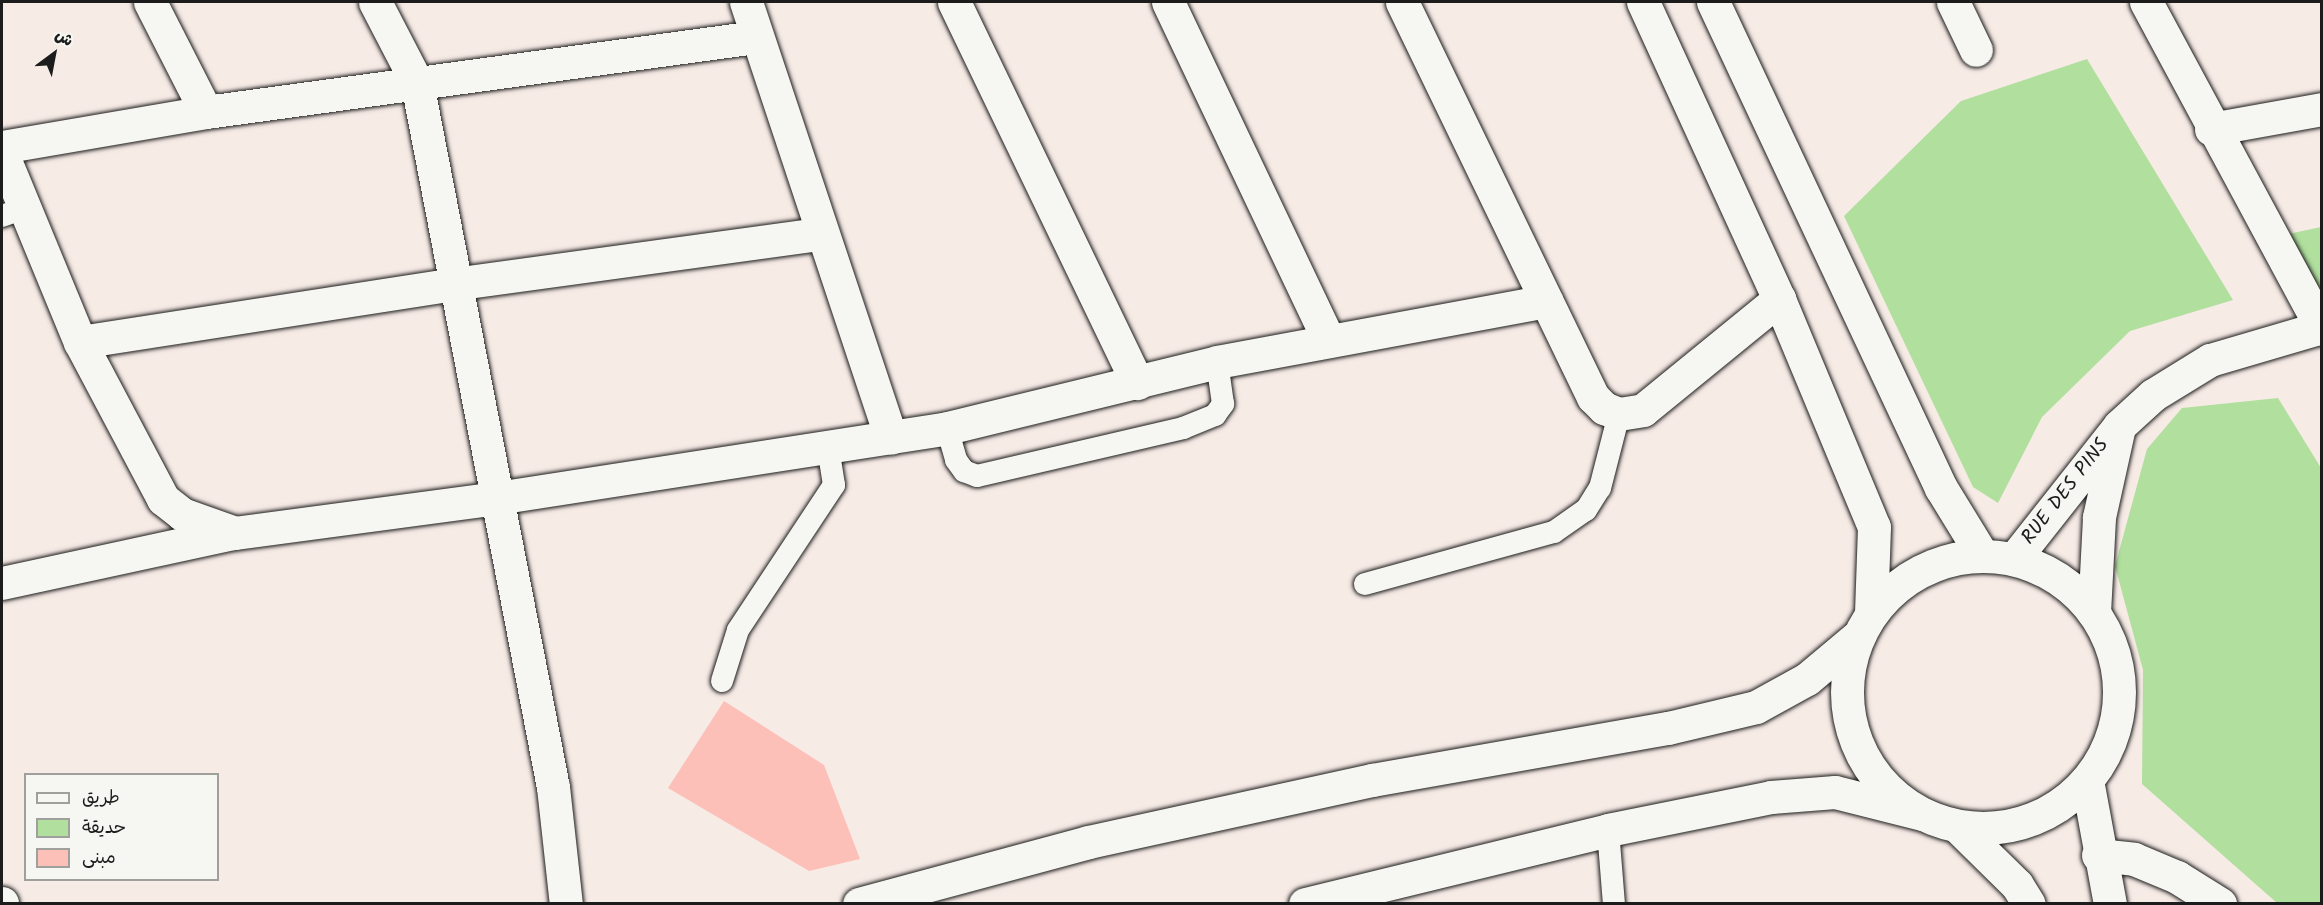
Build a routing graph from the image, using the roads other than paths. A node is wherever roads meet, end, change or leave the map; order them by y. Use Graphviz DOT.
graph roads {
  1 [pos="150,2"];
  2 [pos="375,2"];
  3 [pos="746,2"];
  4 [pos="954,2"];
  5 [pos="1168,2"];
  6 [pos="1402,2"];
  7 [pos="1643,2"];
  8 [pos="1713,2"];
  9 [pos="1953,2"];
  10 [pos="2146,2"];
  11 [pos="756,38"];
  12 [pos="1976,51"];
  13 [pos="417,83"];
  14 [pos="2322,109"];
  15 [pos="206,112"];
  16 [pos="2211,129"];
  17 [pos="2,147"];
  18 [pos="2,153"];
  19 [pos="13,212"];
  20 [pos="820,234"];
  21 [pos="453,284"];
  22 [pos="1779,299"];
  23 [pos="1546,301"];
  24 [pos="2321,328"];
  25 [pos="1329,341"];
  26 [pos="80,342"];
  27 [pos="1217,362"];
  28 [pos="1137,383"];
  29 [pos="1619,414"];
  30 [pos="2119,426"];
  31 [pos="946,428"];
  32 [pos="891,437"];
  33 [pos="828,449"];
  34 [pos="497,498"];
  35 [pos="235,533"];
  36 [pos="1982,555"];
  37 [pos="2014,559"];
  38 [pos="2,583"];
  39 [pos="1365,584"];
  40 [pos="2094,613"];
  41 [pos="1864,625"];
  42 [pos="722,681"];
  43 [pos="2087,780"];
  44 [pos="1922,814"];
  45 [pos="1957,826"];
  46 [pos="1608,830"];
  47 [pos="2098,855"];
  48 [pos="566,903"];
  49 [pos="859,903"];
  50 [pos="1305,903"];
  51 [pos="1614,903"];
  52 [pos="2029,903"];
  53 [pos="2110,903"];
  54 [pos="2220,903"];
  1 -- 15 [label="street"];
  2 -- 13 [label="street"];
  3 -- 11 [label="street"];
  4 -- 28 [label="street"];
  5 -- 25 [label="street"];
  6 -- 23 [label="street"];
  7 -- 22 [label="street"];
  8 -- 36 [label="street"];
  9 -- 12 [label="street"];
  10 -- 16 [label="street"];
  11 -- 13 [label="street"];
  11 -- 20 [label="street"];
  13 -- 15 [label="street"];
  13 -- 21 [label="street"];
  14 -- 16 [label="street"];
  15 -- 17 [label="street"];
  16 -- 24 [label="street"];
  18 -- 19 [label="street"];
  19 -- 26 [label="street"];
  20 -- 21 [label="street"];
  20 -- 32 [label="street"];
  21 -- 26 [label="street"];
  21 -- 34 [label="street"];
  22 -- 29 [label="street"];
  22 -- 41 [label="street"];
  23 -- 25 [label="street"];
  23 -- 29 [label="street"];
  24 -- 30 [label="street, RUE DES PINS"];
  25 -- 27 [label="street"];
  26 -- 35 [label="street"];
  27 -- 28 [label="street"];
  27 -- 31 [label="lane"];
  28 -- 31 [label="street"];
  29 -- 39 [label="lane"];
  30 -- 37 [label="street, RUE DES PINS"];
  30 -- 40 [label="street, RUE DES PINS"];
  31 -- 32 [label="street"];
  32 -- 33 [label="street"];
  33 -- 34 [label="street"];
  33 -- 42 [label="lane"];
  34 -- 35 [label="street"];
  34 -- 48 [label="street"];
  35 -- 38 [label="street"];
  36 -- 37 [label="street"];
  36 -- 41 [label="street"];
  37 -- 40 [label="street"];
  40 -- 43 [label="street"];
  41 -- 44 [label="street"];
  41 -- 49 [label="street"];
  43 -- 45 [label="street"];
  43 -- 47 [label="street"];
  44 -- 45 [label="street"];
  44 -- 46 [label="street"];
  45 -- 52 [label="street"];
  46 -- 50 [label="street"];
  46 -- 51 [label="lane"];
  47 -- 53 [label="street"];
  47 -- 54 [label="street"];
}
